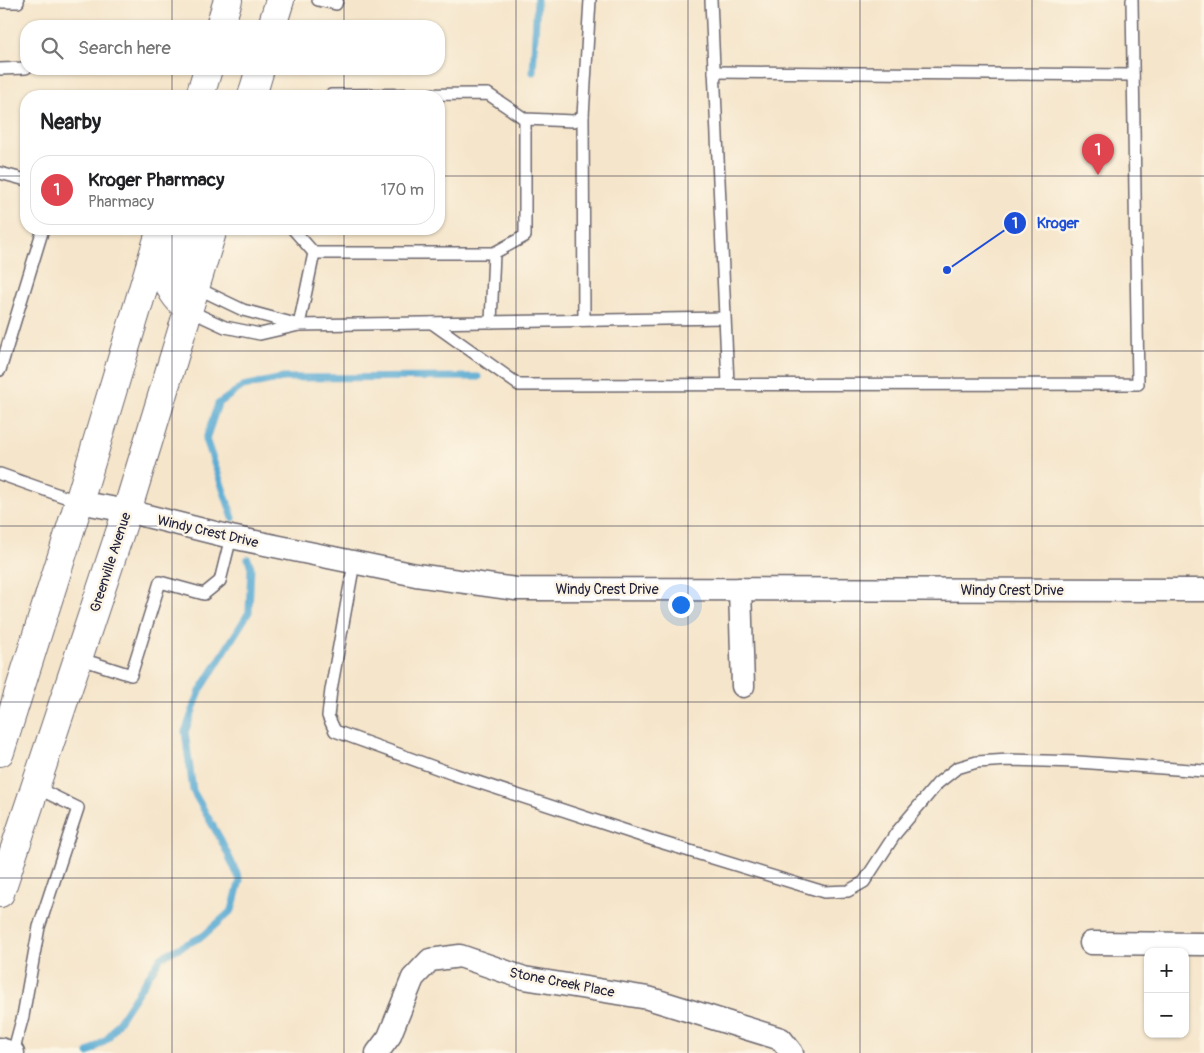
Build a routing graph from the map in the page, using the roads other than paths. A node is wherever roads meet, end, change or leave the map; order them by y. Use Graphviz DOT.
graph roads {
  1 [pos="18,0"];
  2 [pos="228,0"];
  3 [pos="280,0"];
  4 [pos="318,0"];
  5 [pos="336,0"];
  6 [pos="590,0"];
  7 [pos="712,0"];
  8 [pos="1132,0"];
  9 [pos="0,2"];
  10 [pos="222,20"];
  11 [pos="274,20"];
  12 [pos="20,68"];
  13 [pos="0,69"];
  14 [pos="714,72"];
  15 [pos="206,75"];
  16 [pos="258,75"];
  17 [pos="1133,75"];
  18 [pos="202,90"];
  19 [pos="254,90"];
  20 [pos="445,94"];
  21 [pos="583,116"];
  22 [pos="525,119"];
  23 [pos="0,173"];
  24 [pos="20,178"];
  25 [pos="41,235"];
  26 [pos="158,235"];
  27 [pos="183,235"];
  28 [pos="211,235"];
  29 [pos="298,235"];
  30 [pos="314,253"];
  31 [pos="494,253"];
  32 [pos="192,299"];
  33 [pos="724,318"];
  34 [pos="584,320"];
  35 [pos="491,322"];
  36 [pos="432,323"];
  37 [pos="299,325"];
  38 [pos="0,370"];
  39 [pos="728,384"];
  40 [pos="0,474"];
  41 [pos="79,502"];
  42 [pos="127,511"];
  43 [pos="232,537"];
  44 [pos="354,562"];
  45 [pos="740,589"];
  46 [pos="1204,590"];
  47 [pos="78,658"];
  48 [pos="743,686"];
  49 [pos="0,752"];
  50 [pos="1204,770"];
  51 [pos="35,787"];
  52 [pos="0,893"];
  53 [pos="1092,943"];
  54 [pos="1204,944"];
  55 [pos="0,1049"];
  56 [pos="13,1053"];
  57 [pos="377,1053"];
  58 [pos="792,1053"];
  1 -- 9 [label="lane"];
  2 -- 10 [label="main road"];
  3 -- 11 [label="main road"];
  4 -- 5 [label="lane"];
  6 -- 21 [label="lane"];
  7 -- 14 [label="lane"];
  8 -- 17 [label="lane"];
  12 -- 13 [label="lane"];
  14 -- 17 [label="lane"];
  14 -- 33 [label="lane"];
  15 -- 18 [label="main road"];
  16 -- 19 [label="main road"];
  17 -- 39 [label="lane"];
  20 -- 22 [label="lane"];
  21 -- 22 [label="lane"];
  21 -- 34 [label="lane"];
  22 -- 31 [label="lane"];
  23 -- 24 [label="lane"];
  25 -- 38 [label="lane"];
  26 -- 41 [label="main road"];
  27 -- 32 [label="main road"];
  28 -- 32 [label="main road, Greenville Avenue"];
  29 -- 30 [label="lane"];
  30 -- 31 [label="lane"];
  30 -- 37 [label="lane"];
  31 -- 35 [label="lane"];
  32 -- 37 [label="lane"];
  32 -- 37 [label="lane"];
  32 -- 42 [label="main road, Greenville Avenue"];
  33 -- 34 [label="lane"];
  33 -- 39 [label="lane"];
  34 -- 35 [label="lane"];
  35 -- 36 [label="lane"];
  36 -- 37 [label="lane"];
  36 -- 39 [label="lane"];
  40 -- 41 [label="lane"];
  41 -- 42 [label="street, Windy Crest Drive"];
  41 -- 49 [label="main road"];
  42 -- 43 [label="street, Windy Crest Drive"];
  42 -- 47 [label="main road, Greenville Avenue"];
  43 -- 44 [label="street, Windy Crest Drive"];
  43 -- 47 [label="lane"];
  44 -- 45 [label="street, Windy Crest Drive"];
  44 -- 50 [label="lane"];
  45 -- 46 [label="street, Windy Crest Drive"];
  45 -- 48 [label="street"];
  47 -- 51 [label="main road, Greenville Avenue"];
  51 -- 52 [label="main road, Greenville Avenue"];
  51 -- 56 [label="lane"];
  53 -- 54 [label="street"];
  55 -- 56 [label="street"];
  57 -- 58 [label="street, Stone Creek Place"];
}
